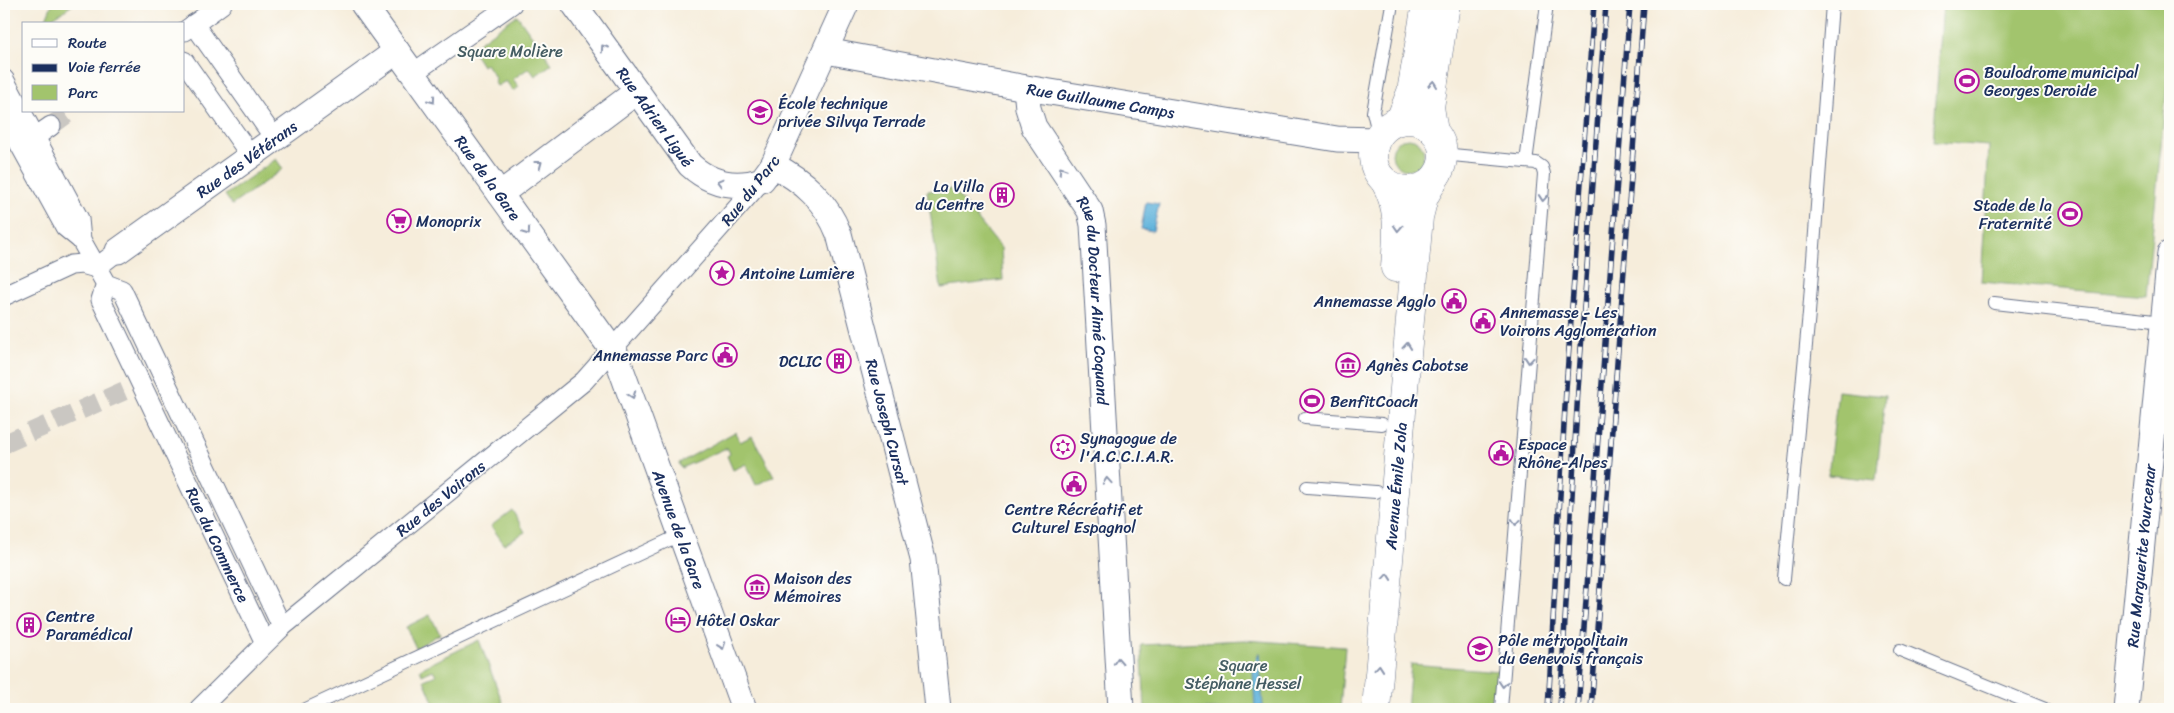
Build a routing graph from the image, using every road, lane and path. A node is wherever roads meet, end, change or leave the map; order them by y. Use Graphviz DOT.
graph roads {
  1 [pos="222,4"];
  2 [pos="363,4"];
  3 [pos="512,4"];
  4 [pos="574,4"];
  5 [pos="846,4"];
  6 [pos="1392,4"];
  7 [pos="1426,4"];
  8 [pos="1446,4"];
  9 [pos="1547,4"];
  10 [pos="1832,4"];
  11 [pos="189,28"];
  12 [pos="397,51"];
  13 [pos="826,51"];
  14 [pos="185,62"];
  15 [pos="413,73"];
  16 [pos="4,80"];
  17 [pos="1026,88"];
  18 [pos="636,92"];
  19 [pos="4,116"];
  20 [pos="51,126"];
  21 [pos="1385,131"];
  22 [pos="35,137"];
  23 [pos="275,139"];
  24 [pos="1438,154"];
  25 [pos="251,156"];
  26 [pos="1526,162"];
  27 [pos="768,172"];
  28 [pos="1385,182"];
  29 [pos="500,194"];
  30 [pos="81,240"];
  31 [pos="118,251"];
  32 [pos="2170,253"];
  33 [pos="101,276"];
  34 [pos="4,296"];
  35 [pos="1994,303"];
  36 [pos="2163,322"];
  37 [pos="613,350"];
  38 [pos="1305,418"];
  39 [pos="1382,424"];
  40 [pos="190,433"];
  41 [pos="171,446"];
  42 [pos="1307,487"];
  43 [pos="1376,492"];
  44 [pos="682,534"];
  45 [pos="1784,579"];
  46 [pos="282,627"];
  47 [pos="265,643"];
  48 [pos="1900,650"];
  49 [pos="199,709"];
  50 [pos="306,709"];
  51 [pos="744,709"];
  52 [pos="938,709"];
  53 [pos="1121,709"];
  54 [pos="1358,709"];
  55 [pos="1376,709"];
  56 [pos="1501,709"];
  57 [pos="2045,709"];
  58 [pos="2126,709"];
  1 -- 11 [label="street"];
  2 -- 12 [label="street, Rue de la Gare"];
  3 -- 15 [label="street"];
  18 -- 4 [label="street, Rue Adrien Ligué, one-way"];
  5 -- 13 [label="street, Rue du Parc"];
  6 -- 21 [label="lane"];
  7 -- 21 [label="street"];
  24 -- 8 [label="street, one-way"];
  9 -- 26 [label="lane"];
  10 -- 45 [label="lane"];
  11 -- 23 [label="street"];
  12 -- 15 [label="street, Rue de la Gare"];
  12 -- 23 [label="street, Rue des Vétérans"];
  13 -- 17 [label="street, Rue Guillaume Camps"];
  13 -- 27 [label="street, Rue du Parc"];
  14 -- 25 [label="street"];
  15 -- 29 [label="street, Rue de la Gare, one-way"];
  16 -- 22 [label="street, Rue du Commerce"];
  17 -- 21 [label="street, Rue Guillaume Camps"];
  53 -- 17 [label="street, Rue du Docteur Aimé Coquand, one-way"];
  27 -- 18 [label="street, Rue Adrien Ligué, one-way"];
  29 -- 18 [label="street, one-way"];
  19 -- 30 [label="street, Rue du Commerce"];
  20 -- 22 [label="street"];
  21 -- 24 [label="street"];
  21 -- 28 [label="street"];
  22 -- 30 [label="street, Rue du Commerce"];
  23 -- 25 [label="street, Rue des Vétérans"];
  24 -- 26 [label="lane"];
  24 -- 28 [label="street"];
  55 -- 24 [label="street, Avenue Émile Zola, one-way"];
  25 -- 31 [label="street, Rue des Vétérans"];
  26 -- 56 [label="lane, one-way"];
  27 -- 37 [label="street, Rue du Parc"];
  27 -- 52 [label="street, Rue Joseph Cursat"];
  28 -- 39 [label="street, Avenue Émile Zola, one-way"];
  29 -- 37 [label="street, Rue de la Gare, one-way"];
  30 -- 33 [label="street, Rue du Commerce"];
  31 -- 33 [label="street, Rue des Vétérans"];
  32 -- 36 [label="street, Rue Marguerite Yourcenar"];
  33 -- 34 [label="street"];
  33 -- 40 [label="street, Rue du Commerce"];
  33 -- 41 [label="street, Rue du Commerce"];
  35 -- 36 [label="lane"];
  36 -- 58 [label="street, Rue Marguerite Yourcenar"];
  37 -- 44 [label="street, Avenue de la Gare, one-way"];
  37 -- 46 [label="street, Rue des Voirons"];
  38 -- 39 [label="lane"];
  39 -- 43 [label="street, Avenue Émile Zola"];
  40 -- 41 [label="street"];
  40 -- 46 [label="street, Rue du Commerce"];
  41 -- 47 [label="street, Rue du Commerce"];
  42 -- 43 [label="lane"];
  43 -- 54 [label="street, Avenue Émile Zola"];
  44 -- 50 [label="lane"];
  44 -- 51 [label="street, Avenue de la Gare, one-way"];
  46 -- 47 [label="street, Rue des Voirons"];
  47 -- 49 [label="street, Rue des Voirons"];
  48 -- 57 [label="lane"];
}
